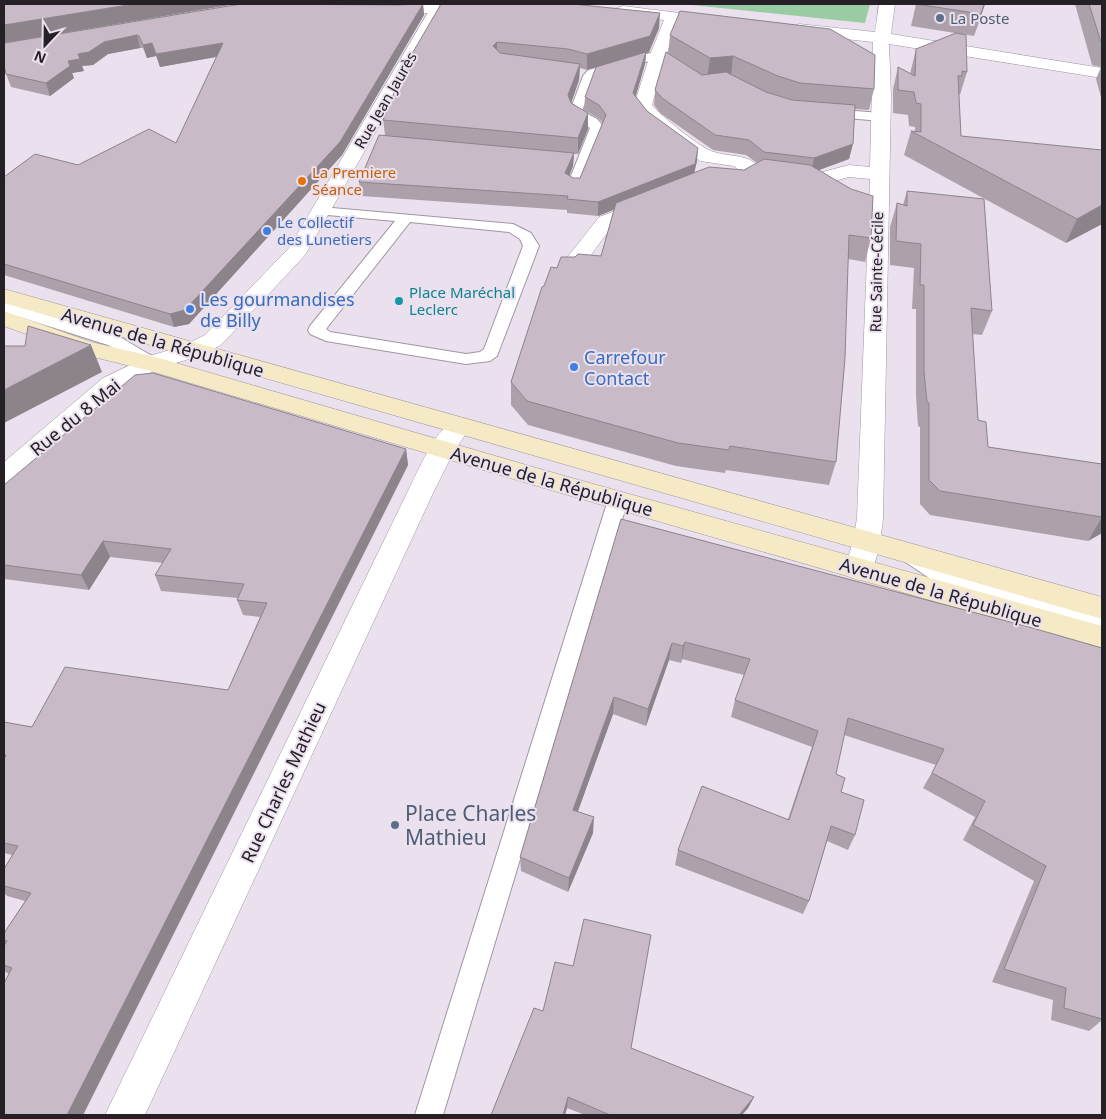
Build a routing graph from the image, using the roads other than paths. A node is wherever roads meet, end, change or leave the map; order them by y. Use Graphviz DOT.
graph roads {
  1 [pos="887,4"];
  2 [pos="440,5"];
  3 [pos="486,6"];
  4 [pos="368,10"];
  5 [pos="608,10"];
  6 [pos="674,16"];
  7 [pos="734,22"];
  8 [pos="783,28"];
  9 [pos="882,38"];
  10 [pos="658,54"];
  11 [pos="682,70"];
  12 [pos="575,73"];
  13 [pos="1102,73"];
  14 [pos="589,76"];
  15 [pos="814,112"];
  16 [pos="881,117"];
  17 [pos="566,159"];
  18 [pos="584,161"];
  19 [pos="880,174"];
  20 [pos="775,179"];
  21 [pos="574,186"];
  22 [pos="668,196"];
  23 [pos="860,202"];
  24 [pos="321,211"];
  25 [pos="406,217"];
  26 [pos="566,273"];
  27 [pos="4,296"];
  28 [pos="4,307"];
  29 [pos="4,318"];
  30 [pos="191,351"];
  31 [pos="151,364"];
  32 [pos="450,438"];
  33 [pos="4,476"];
  34 [pos="618,500"];
  35 [pos="867,542"];
  36 [pos="905,552"];
  37 [pos="859,569"];
  38 [pos="1102,608"];
  39 [pos="1102,622"];
  40 [pos="1102,638"];
  41 [pos="125,1115"];
  42 [pos="429,1115"];
  1 -- 9 [label="street, Rue Sainte-Cécile"];
  2 -- 3 [label="street"];
  2 -- 4 [label="street"];
  2 -- 24 [label="street, Rue Jean Jaurès"];
  5 -- 6 [label="street"];
  6 -- 7 [label="street"];
  6 -- 10 [label="street"];
  8 -- 9 [label="street"];
  9 -- 13 [label="street"];
  9 -- 16 [label="street, Rue Sainte-Cécile"];
  10 -- 11 [label="lane"];
  10 -- 14 [label="lane"];
  10 -- 20 [label="street"];
  12 -- 14 [label="lane"];
  14 -- 18 [label="lane"];
  15 -- 16 [label="lane"];
  16 -- 19 [label="street, Rue Sainte-Cécile"];
  17 -- 18 [label="lane"];
  18 -- 21 [label="lane"];
  19 -- 20 [label="street"];
  19 -- 23 [label="street, Rue Sainte-Cécile"];
  20 -- 23 [label="street"];
  22 -- 26 [label="street"];
  23 -- 35 [label="street, Rue Sainte-Cécile"];
  24 -- 25 [label="lane"];
  24 -- 30 [label="street, Rue Jean Jaurès"];
  25 -- 25 [label="lane"];
  27 -- 30 [label="main road, Avenue de la République"];
  28 -- 31 [label="lane"];
  29 -- 31 [label="main road, Avenue de la République"];
  30 -- 31 [label="street, Rue du 8 Mai"];
  30 -- 32 [label="main road, Avenue de la République"];
  31 -- 32 [label="main road, Avenue de la République"];
  31 -- 33 [label="street, Rue du 8 Mai"];
  32 -- 34 [label="main road, Avenue de la République"];
  32 -- 35 [label="main road, Avenue de la République"];
  32 -- 41 [label="street, Rue Charles Mathieu"];
  34 -- 37 [label="main road, Avenue de la République"];
  34 -- 42 [label="lane"];
  35 -- 36 [label="main road, Avenue de la République"];
  35 -- 37 [label="street, Rue Sainte-Cécile"];
  36 -- 38 [label="main road, Avenue de la République"];
  36 -- 39 [label="lane"];
  37 -- 40 [label="main road, Avenue de la République"];
}
